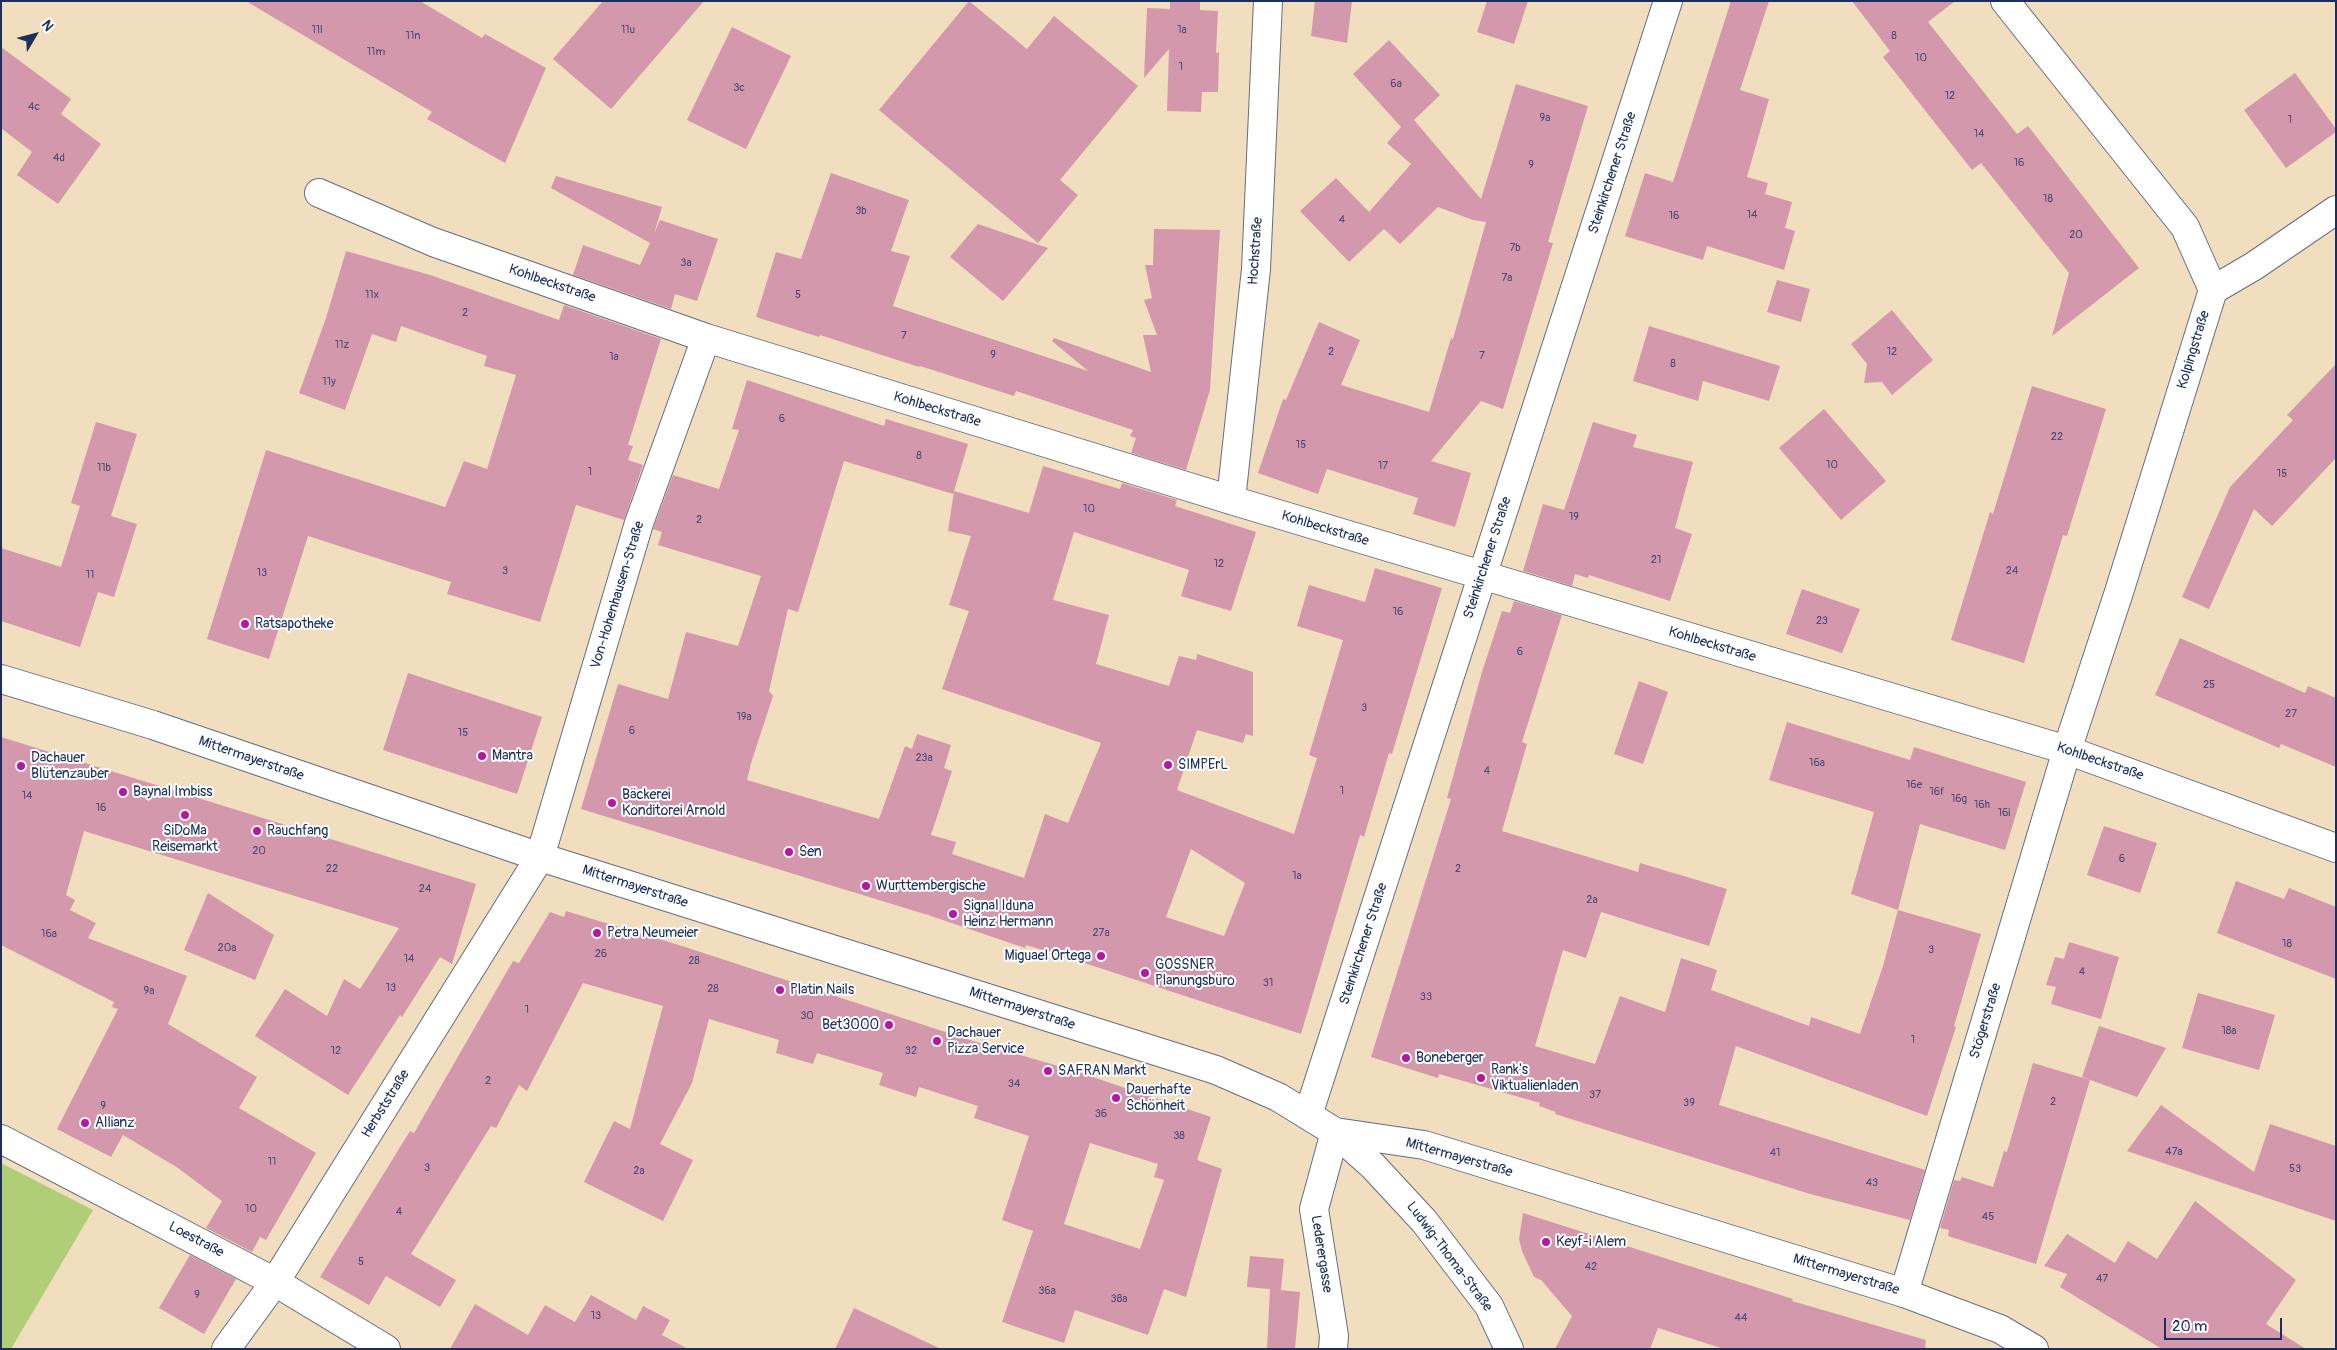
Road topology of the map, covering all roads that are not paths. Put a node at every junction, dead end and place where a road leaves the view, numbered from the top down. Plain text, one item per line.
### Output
1 (1268, 1) edge
2 (1668, 1) edge
3 (2005, 1) edge
4 (319, 193) dead end
5 (2336, 210) edge
6 (2213, 290) junction
7 (706, 338) junction
8 (1231, 500) junction
9 (1482, 576) junction
10 (1, 679) edge
11 (2067, 750) junction
12 (2336, 848) edge
13 (540, 857) junction
14 (1308, 1115) junction
15 (1335, 1132) junction
16 (1, 1139) edge
17 (275, 1282) junction
18 (1904, 1293) junction
19 (226, 1349) edge
20 (386, 1349) edge
21 (1333, 1349) edge
22 (1509, 1349) edge
23 (2034, 1349) edge

1 - 8 street, Hochstraße
2 - 9 street, Steinkirchener Straße
3 - 6 street
4 - 7 street, Kohlbeckstraße
5 - 6 street
6 - 11 street, Kolpingstraße
7 - 8 street, Kohlbeckstraße
7 - 13 street, Von-Hohenhausen-Straße
8 - 9 street, Kohlbeckstraße
9 - 11 street, Kohlbeckstraße
9 - 14 street, Steinkirchener Straße
10 - 13 street, Mittermayerstraße
11 - 12 street, Kohlbeckstraße
11 - 18 street, Stögerstraße
13 - 14 street, Mittermayerstraße
13 - 17 street, Herbststraße
14 - 15 street, Mittermayerstraße
15 - 18 street, Mittermayerstraße
15 - 21 street, Lederergasse
15 - 22 street, Ludwig-Thoma-Straße
16 - 17 street, Loestraße
17 - 19 street, Herbststraße
17 - 20 street, Loestraße
18 - 23 street, Mittermayerstraße

